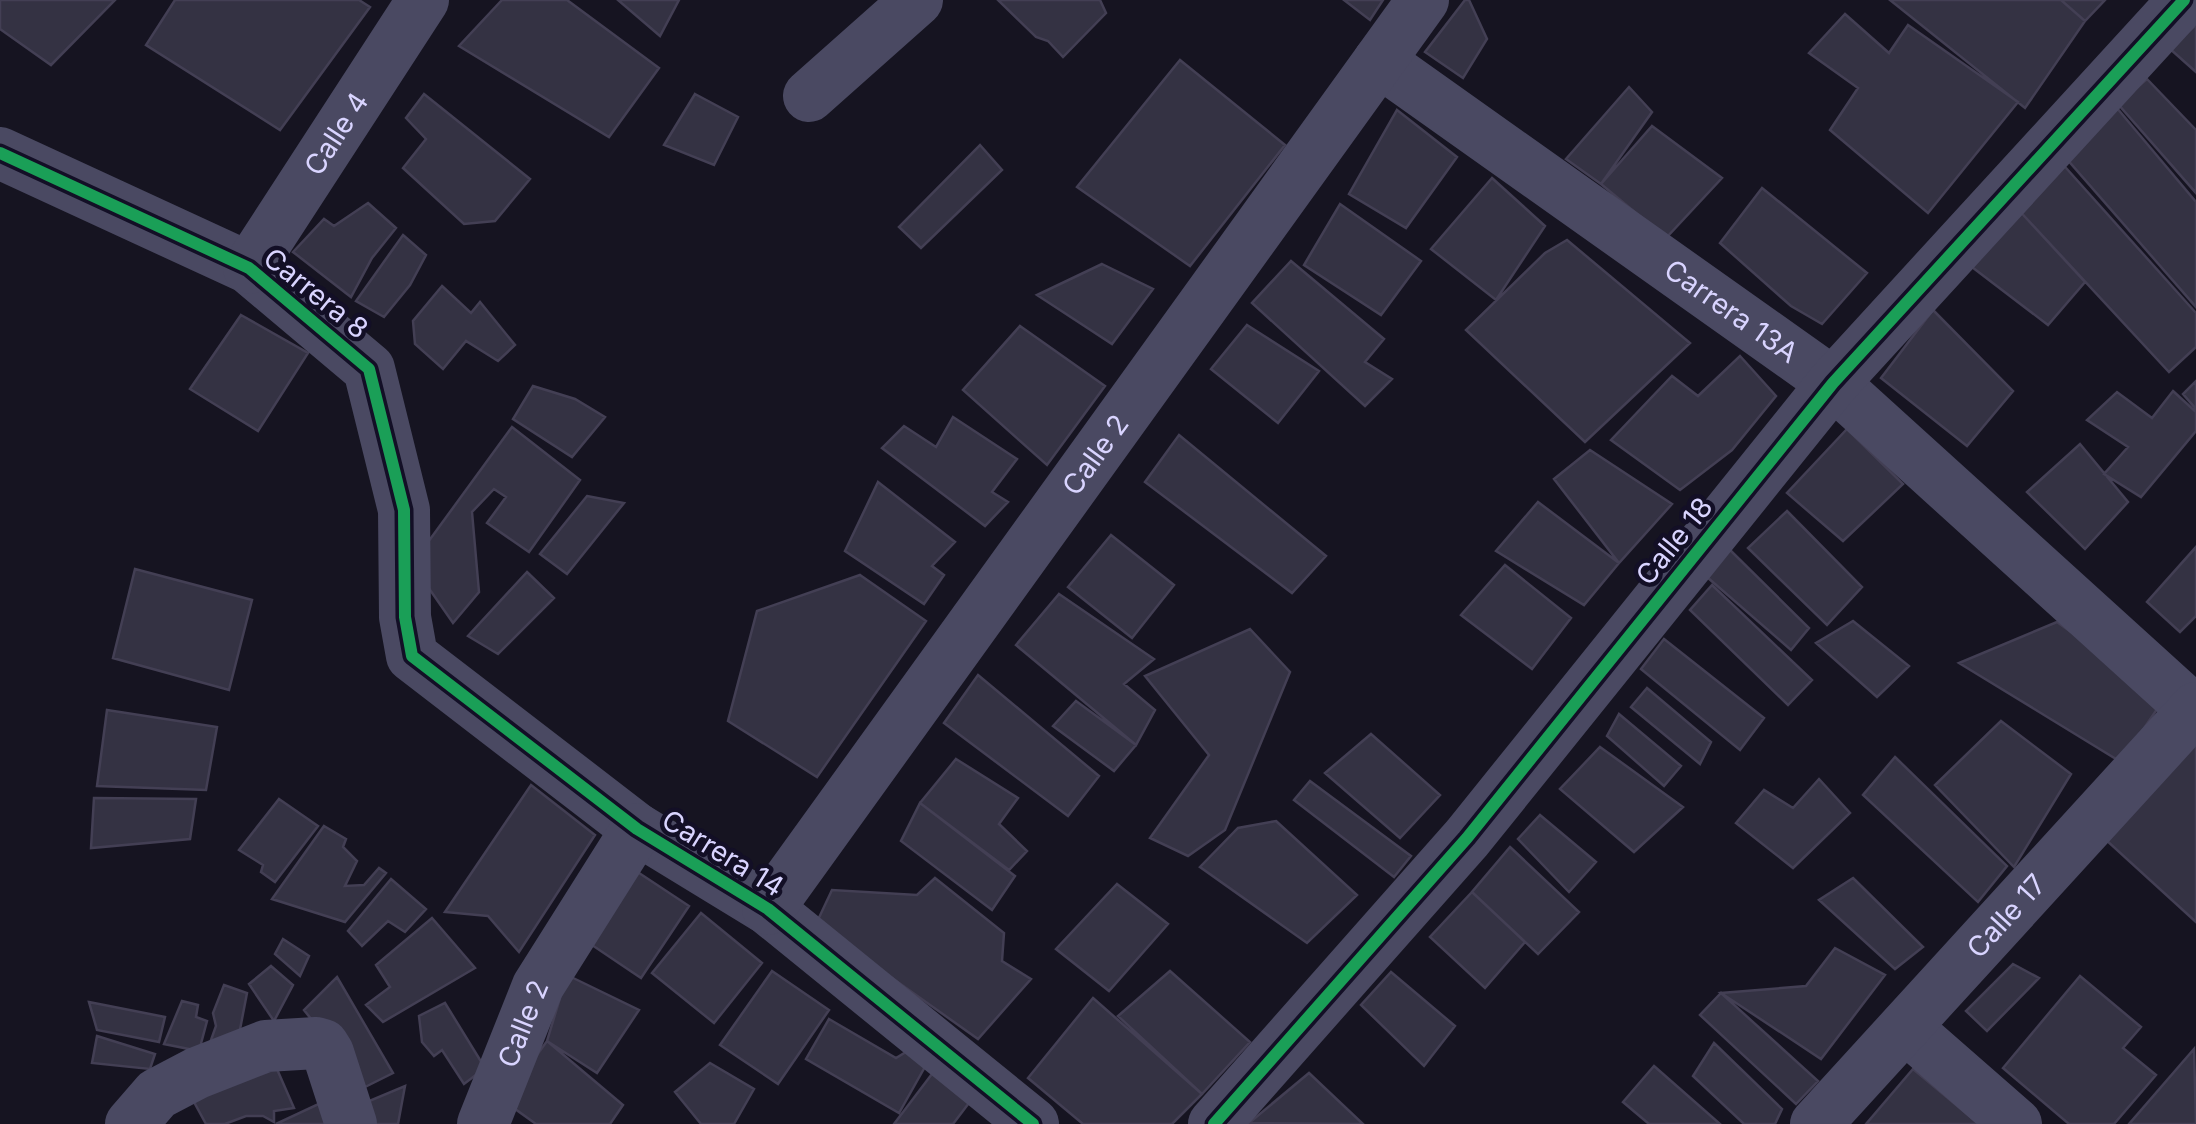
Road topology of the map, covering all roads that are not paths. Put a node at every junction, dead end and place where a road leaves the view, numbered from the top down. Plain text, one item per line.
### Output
1 (423, 0) edge
2 (917, 0) edge
3 (1423, 0) edge
4 (2184, 0) edge
5 (1379, 61) junction
6 (809, 96) dead end
7 (0, 152) edge
8 (249, 268) junction
9 (1833, 383) junction
10 (405, 617) joint
11 (2195, 710) edge
12 (636, 829) junction
13 (768, 908) junction
14 (1905, 1027) junction
15 (131, 1124) edge
16 (351, 1124) edge
17 (483, 1124) edge
18 (1033, 1124) edge
19 (1214, 1124) edge
20 (1816, 1124) edge
21 (2016, 1124) edge

1 - 8 street, Calle 4
2 - 6 street
3 - 5 street, Calle 2
4 - 9 street, Calle 18
5 - 9 street, Carrera 13A
5 - 13 street, Calle 2
7 - 8 street, Carrera 8
8 - 10 street, Carrera 8
9 - 11 street, Carrera 13A
9 - 19 street, Calle 18
10 - 12 street, Carrera 14
11 - 14 street, Calle 17
12 - 13 street, Carrera 14
12 - 17 street, Calle 2
13 - 18 street, Carrera 14
14 - 20 street, Calle 17
14 - 21 street
15 - 16 street

